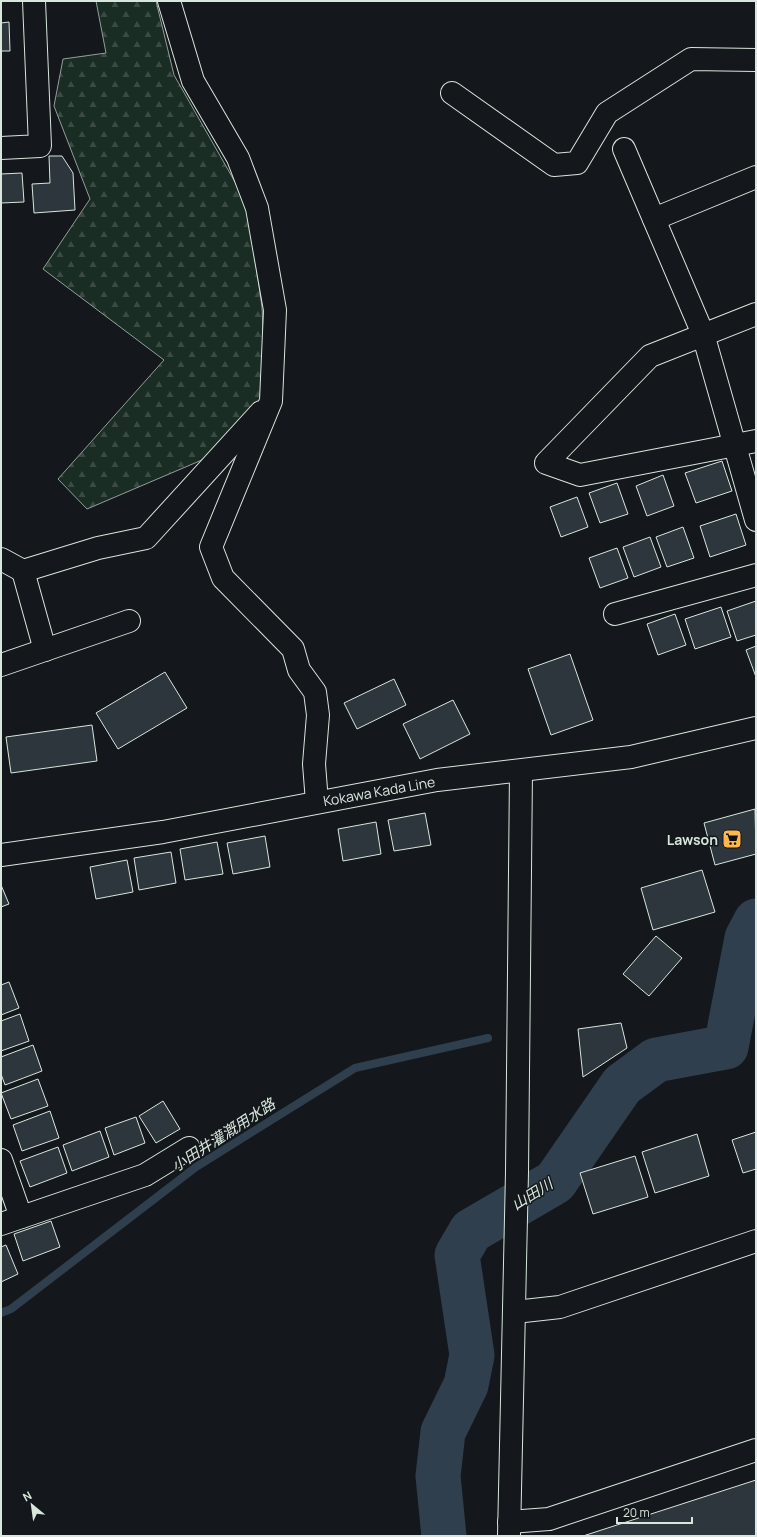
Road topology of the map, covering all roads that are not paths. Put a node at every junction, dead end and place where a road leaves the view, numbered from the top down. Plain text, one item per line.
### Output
1 (34, 1) edge
2 (169, 1) edge
3 (756, 60) edge
4 (452, 93) dead end
5 (1, 148) edge
6 (624, 149) dead end
7 (756, 177) edge
8 (654, 219) junction
9 (756, 314) edge
10 (703, 334) junction
11 (271, 401) junction
12 (756, 441) edge
13 (735, 445) junction
14 (756, 520) edge
15 (1, 559) edge
16 (23, 571) junction
17 (756, 575) edge
18 (615, 614) dead end
19 (129, 621) dead end
20 (45, 650) junction
21 (1, 665) edge
22 (756, 728) edge
23 (521, 771) junction
24 (317, 802) junction
25 (1, 855) edge
26 (189, 1148) dead end
27 (1, 1160) edge
28 (21, 1217) junction
29 (1, 1224) edge
30 (756, 1241) edge
31 (515, 1312) junction
32 (756, 1450) edge
33 (509, 1529) edge

1 - 5 street
2 - 11 street
3 - 4 street
6 - 8 street
7 - 8 street
8 - 10 street
9 - 10 street
10 - 13 street
10 - 13 street
11 - 16 street
11 - 24 street
12 - 13 street
13 - 14 street
15 - 16 street
16 - 20 street
17 - 18 street
19 - 20 street
20 - 21 street
22 - 23 street, Kokawa Kada Line
23 - 24 street, Kokawa Kada Line
23 - 31 street
24 - 25 street, Kokawa Kada Line
26 - 28 street
27 - 28 street
28 - 29 street
30 - 31 street
31 - 33 street
32 - 33 street

